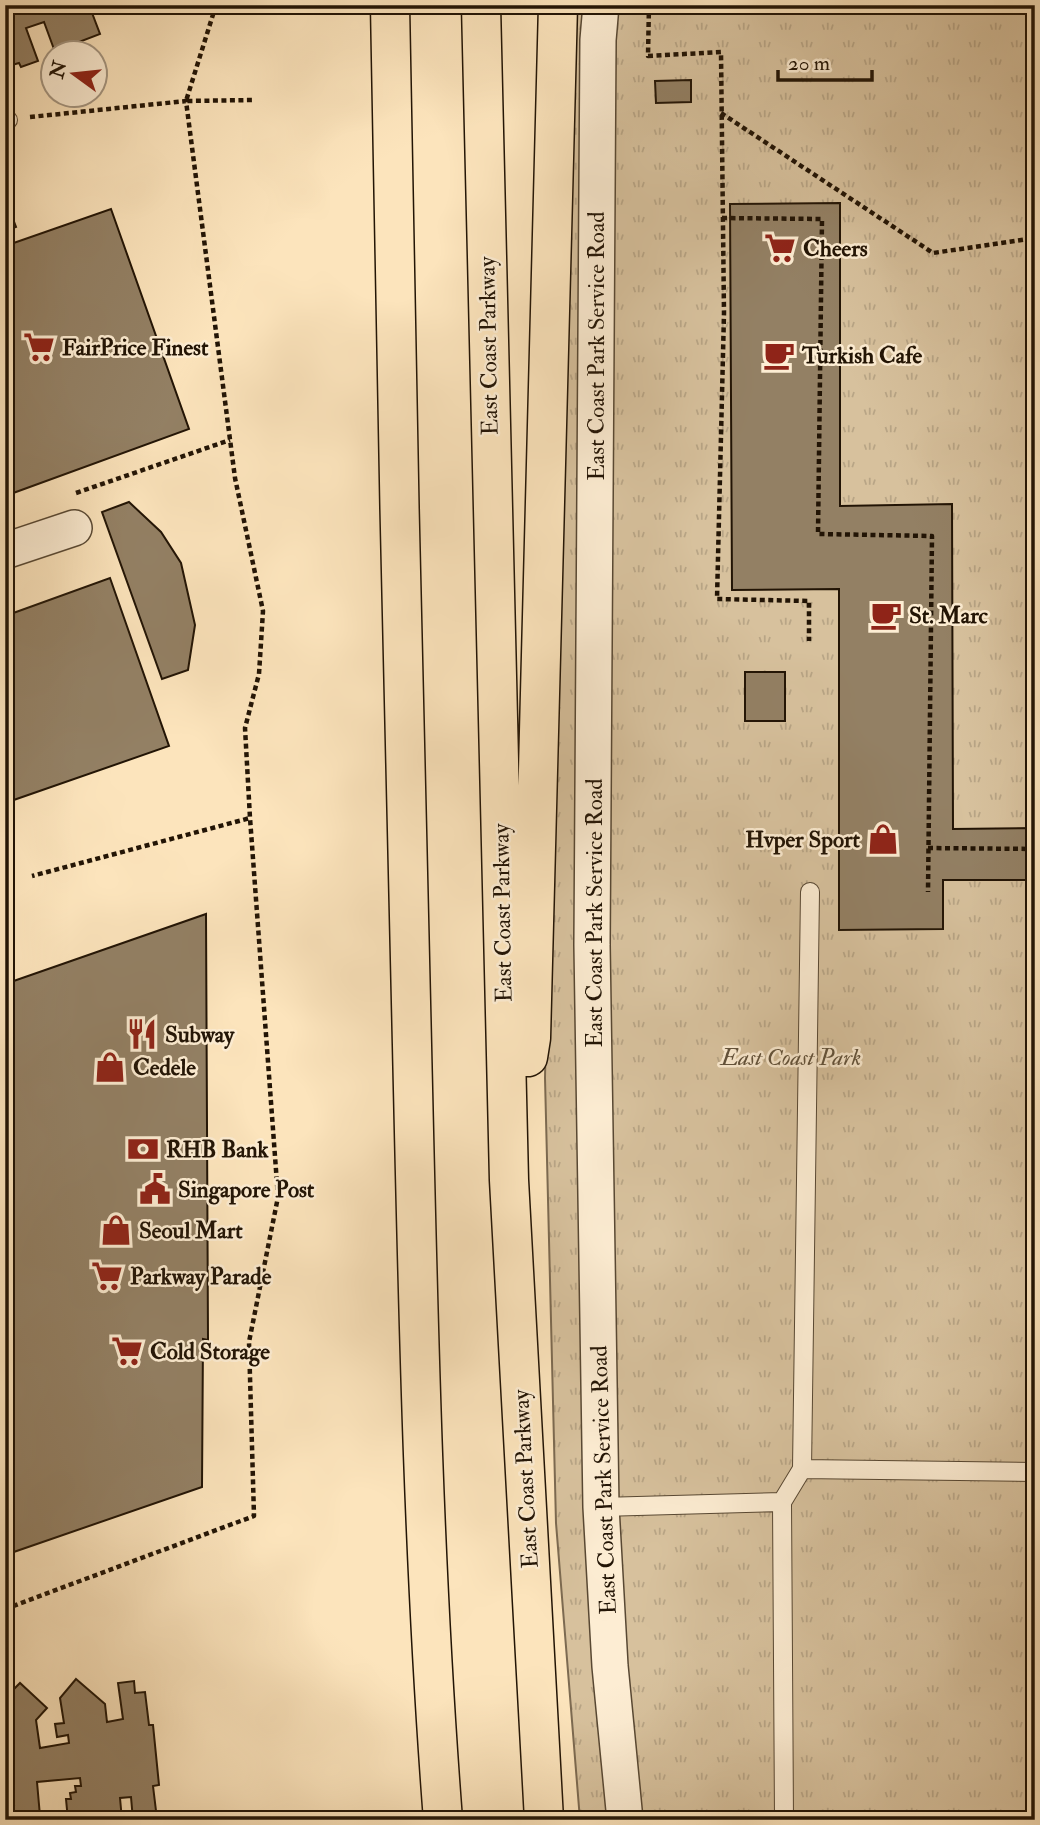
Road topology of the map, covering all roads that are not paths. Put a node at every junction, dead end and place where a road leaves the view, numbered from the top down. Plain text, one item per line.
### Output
1 (390, 5) edge
2 (481, 5) edge
3 (558, 5) edge
4 (601, 5) edge
5 (74, 528) dead end
6 (5, 551) edge
7 (810, 892) dead end
8 (509, 1180) junction
9 (802, 1469) junction
10 (1035, 1472) edge
11 (782, 1502) junction
12 (601, 1507) junction
13 (443, 1820) edge
14 (544, 1820) edge
15 (625, 1820) edge
16 (783, 1820) edge

1 - 13 highway
2 - 8 highway, East Coast Parkway
3 - 8 highway
4 - 12 street, East Coast Park Service Road
5 - 6 street
7 - 9 lane
8 - 14 highway, East Coast Parkway
9 - 10 lane
9 - 11 lane
11 - 12 lane
11 - 16 lane
12 - 15 street, East Coast Park Service Road

